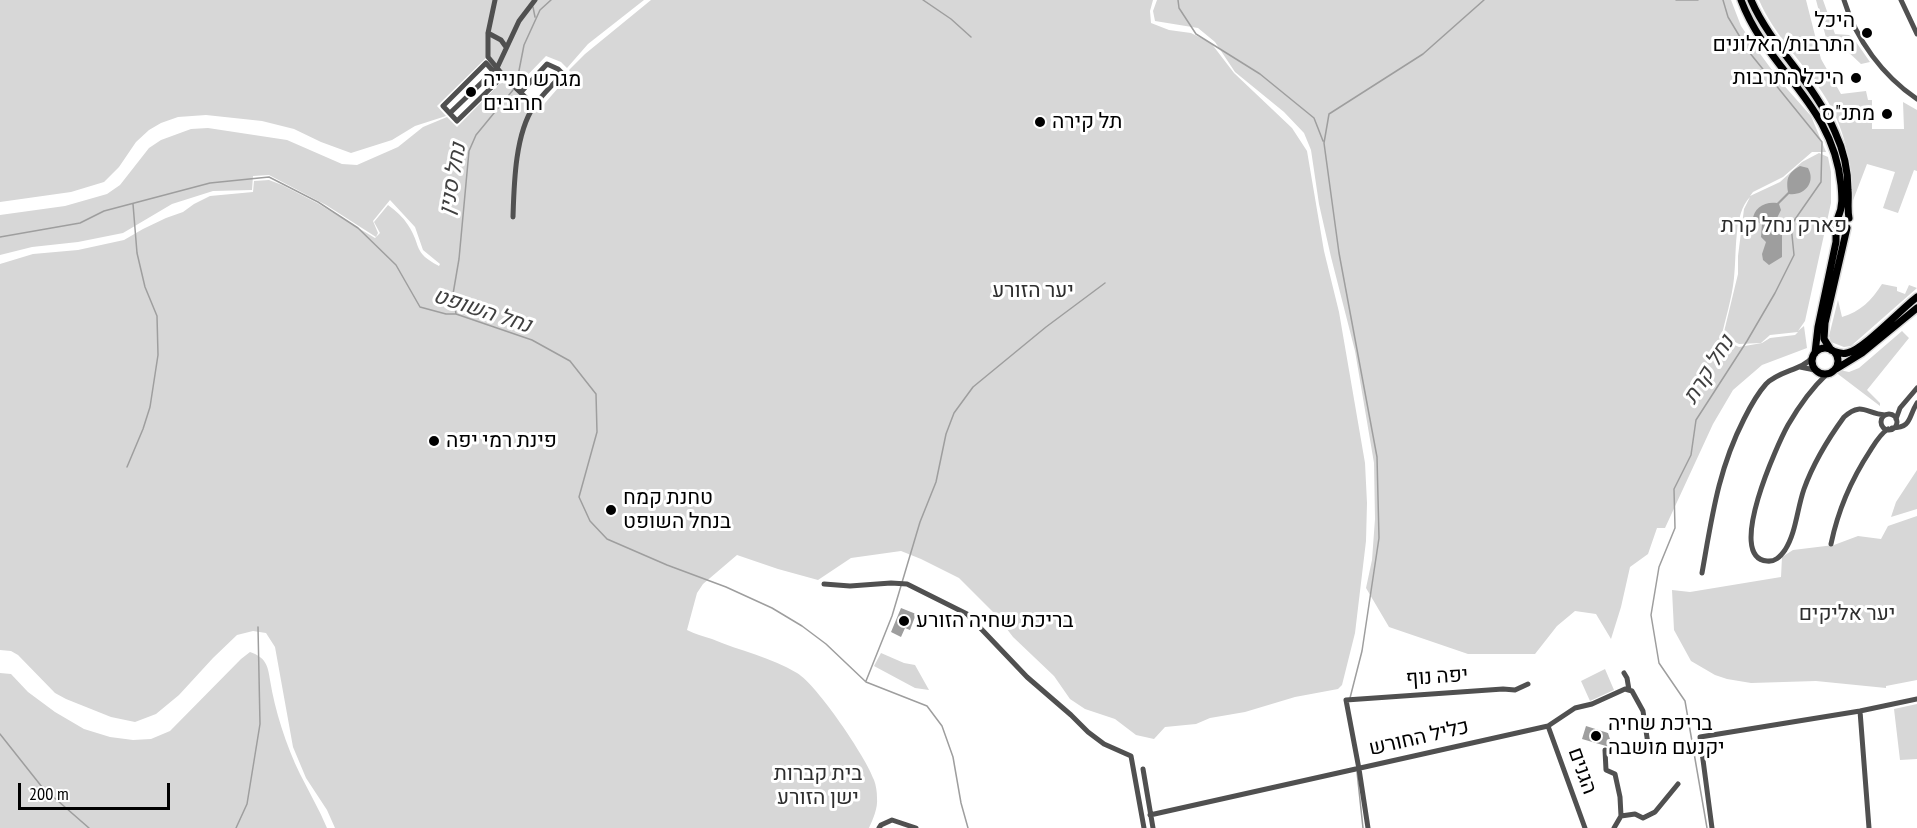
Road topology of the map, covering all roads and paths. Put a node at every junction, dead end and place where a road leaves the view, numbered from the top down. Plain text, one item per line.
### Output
1 (495, 0) edge
2 (535, 0) edge
3 (1741, 0) edge
4 (1751, 0) edge
5 (1844, 0) edge
6 (1901, 0) edge
7 (488, 33) junction
8 (1917, 34) edge
9 (506, 47) junction
10 (495, 70) junction
11 (517, 89) junction
12 (1917, 99) edge
13 (535, 106) junction
14 (450, 113) junction
15 (513, 217) dead end
16 (1838, 217) junction
17 (1849, 218) junction
18 (1836, 225) junction
19 (1847, 228) junction
20 (1917, 297) edge
21 (1917, 308) edge
22 (1832, 350) junction
23 (1814, 355) junction
24 (1799, 367) junction
25 (1836, 369) junction
26 (1816, 371) junction
27 (1827, 374) junction
28 (1814, 387) junction
29 (1917, 388) edge
30 (1917, 403) edge
31 (1900, 408) junction
32 (1874, 412) junction
33 (1887, 414) junction
34 (1909, 419) junction
35 (1896, 420) junction
36 (1885, 427) junction
37 (1831, 544) dead end
38 (1702, 573) dead end
39 (824, 584) dead end
40 (1624, 674) dead end
41 (1528, 684) dead end
42 (1629, 690) junction
43 (1917, 699) edge
44 (1860, 711) junction
45 (1548, 726) junction
46 (1648, 744) dead end
47 (1605, 750) dead end
48 (1143, 769) dead end
49 (1359, 769) junction
50 (1678, 784) dead end
51 (1150, 815) junction
52 (1621, 816) junction
53 (879, 828) edge
54 (916, 828) edge
55 (1144, 828) edge
56 (1153, 828) edge
57 (1368, 828) edge
58 (1585, 828) edge
59 (1614, 828) edge
60 (1712, 828) edge
61 (1869, 828) edge

1 - 7 street
2 - 9 street
3 - 16 main road
4 - 17 main road
5 - 12 street
6 - 8 street
7 - 9 street
7 - 10 street
9 - 10 street
10 - 11 street
10 - 14 street
10 - 14 street
10 - 14 street
11 - 13 street
11 - 13 street
13 - 15 street
16 - 17 main road
16 - 18 main road
17 - 19 main road
18 - 19 main road
18 - 23 main road
19 - 22 main road
20 - 22 main road
21 - 25 main road
22 - 23 main road
22 - 25 main road
23 - 24 street
23 - 26 main road
24 - 26 street
24 - 38 street
25 - 27 main road
26 - 27 main road
26 - 28 street
27 - 28 street
28 - 32 street
29 - 31 street
30 - 34 street
31 - 33 street
31 - 35 street
32 - 33 street
32 - 36 street
33 - 35 street
33 - 36 street
34 - 35 street
34 - 36 street
35 - 36 street
36 - 37 street
39 - 55 street
40 - 42 street
41 - 49 street, יפה נוף
42 - 45 street, כליל החורש
42 - 46 street
43 - 44 street
44 - 60 street
44 - 61 street
45 - 49 street, כליל החורש
45 - 58 street, הגנים
47 - 52 street
48 - 51 street
49 - 51 street, כליל החורש
49 - 57 street
50 - 52 street
51 - 56 street
52 - 59 street
53 - 54 street

